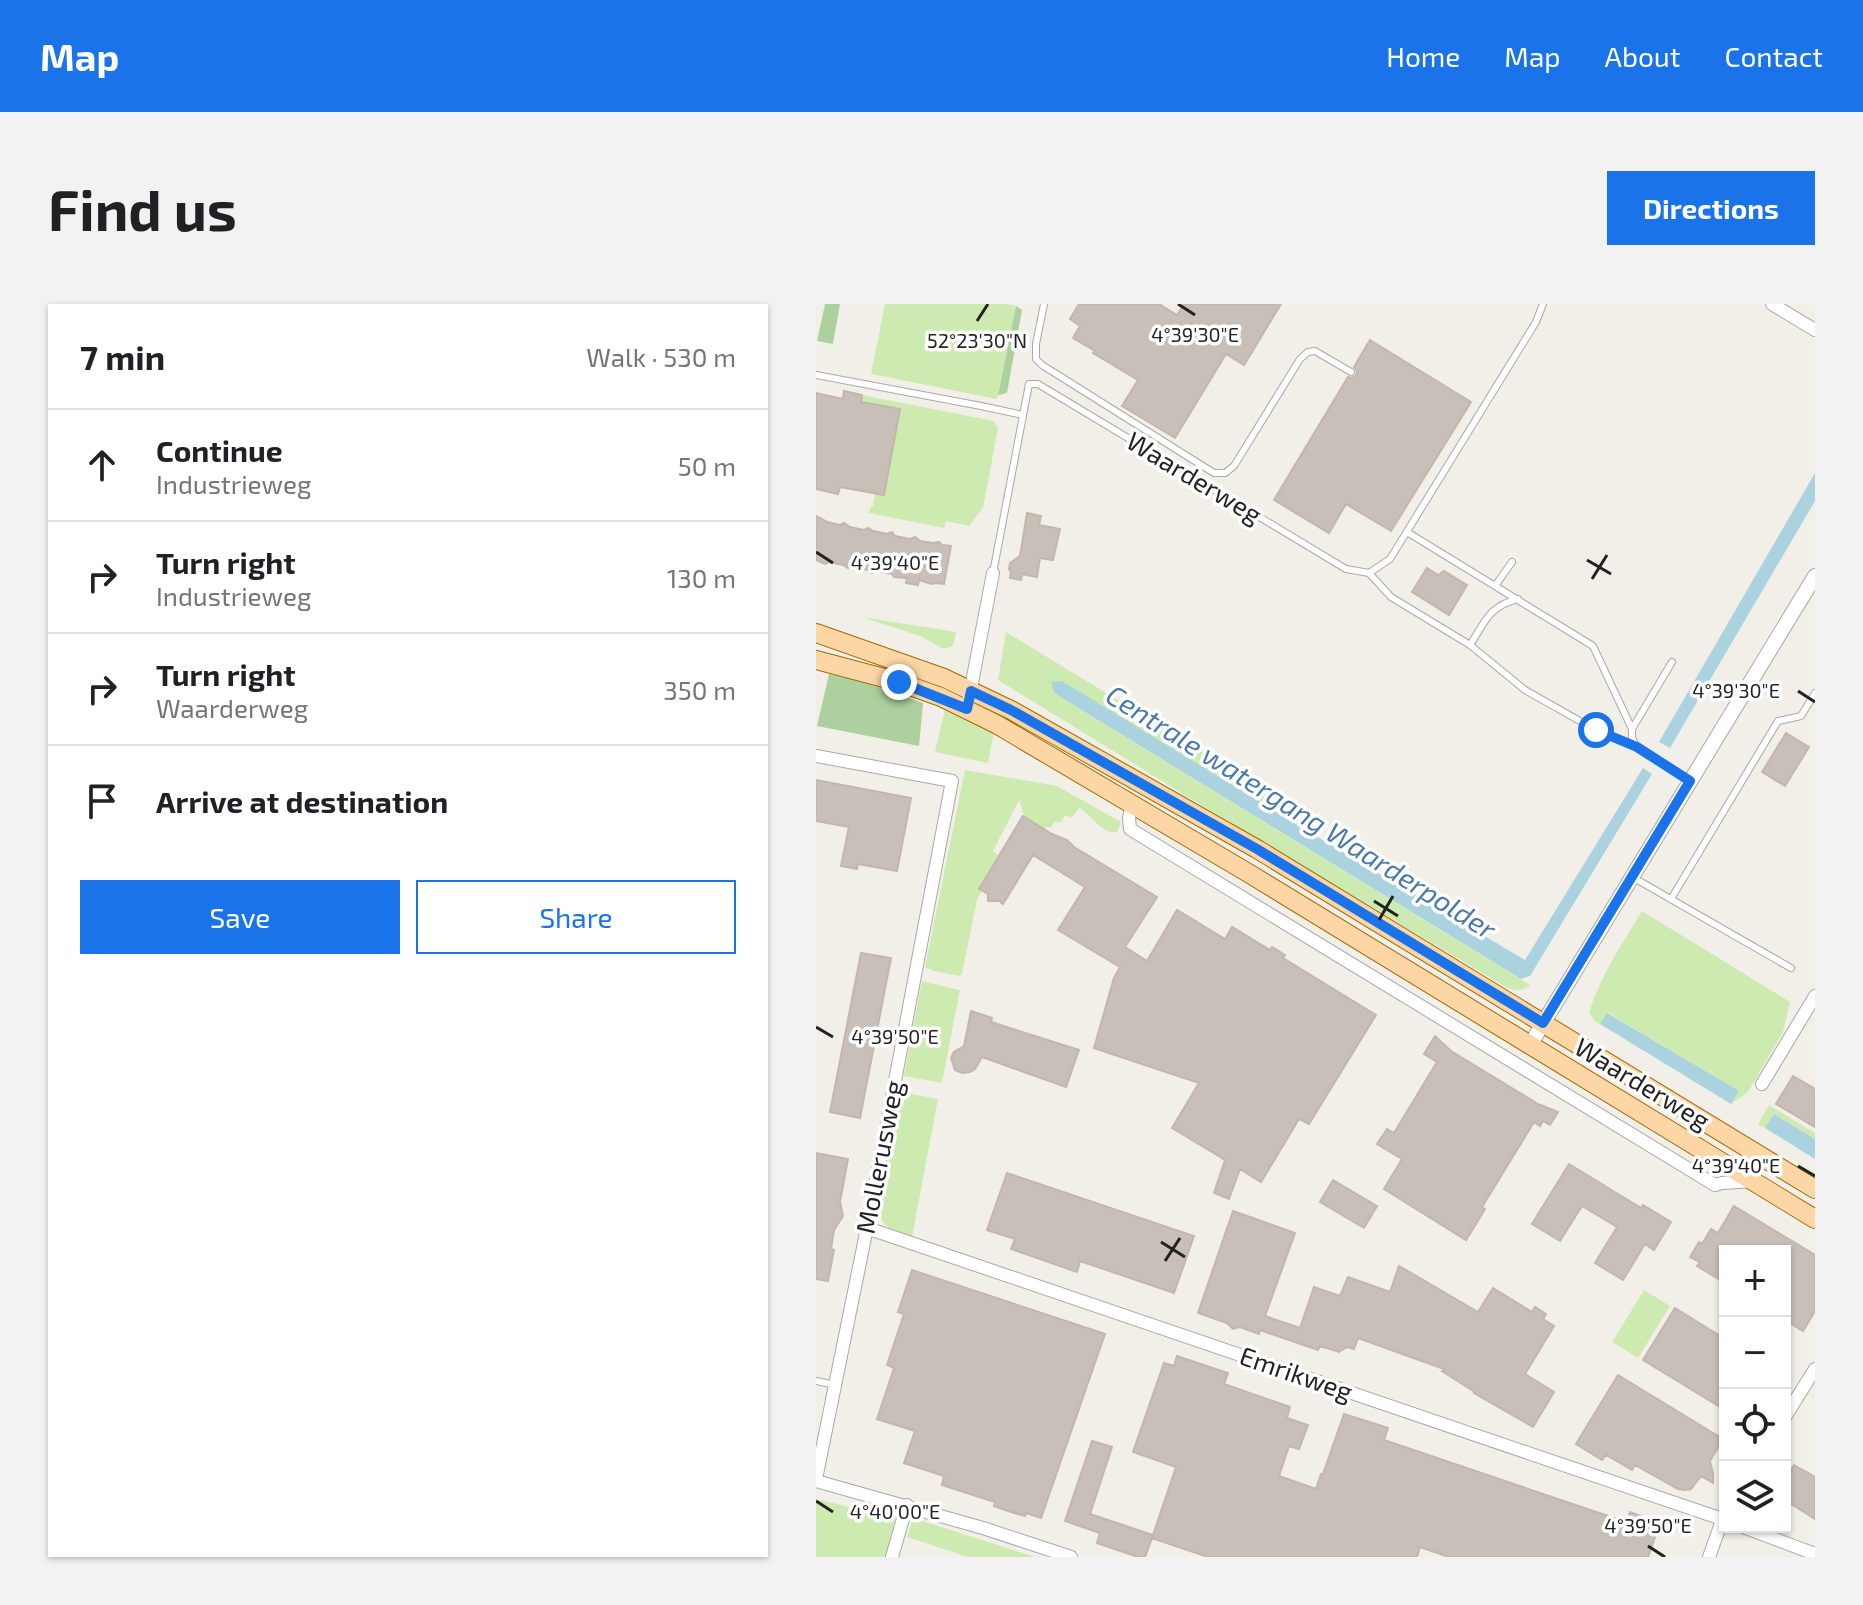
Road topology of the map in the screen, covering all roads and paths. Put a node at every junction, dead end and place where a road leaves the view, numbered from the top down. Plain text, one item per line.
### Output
1 (1044, 304) edge
2 (1543, 304) edge
3 (1772, 304) edge
4 (1815, 330) edge
5 (1351, 372) dead end
6 (816, 375) edge
7 (1023, 415) junction
8 (1407, 532) junction
9 (1512, 562) dead end
10 (993, 573) joint
11 (1369, 573) junction
12 (1815, 576) edge
13 (1495, 586) junction
14 (1810, 593) edge
15 (1518, 599) junction
16 (816, 633) edge
17 (1470, 645) junction
18 (816, 660) edge
19 (1672, 662) dead end
20 (1815, 693) edge
21 (969, 700) junction
22 (1632, 729) junction
23 (1637, 747) junction
24 (816, 756) edge
25 (1690, 781) junction
26 (1132, 804) junction
27 (1632, 877) junction
28 (1671, 899) junction
29 (1791, 968) dead end
30 (1815, 996) edge
31 (1543, 1023) junction
32 (1530, 1045) junction
33 (1762, 1084) dead end
34 (1755, 1181) junction
35 (1815, 1189) edge
36 (1815, 1219) edge
37 (867, 1228) junction
38 (1815, 1369) edge
39 (816, 1381) edge
40 (835, 1385) junction
41 (1791, 1407) edge
42 (816, 1480) edge
43 (907, 1505) junction
44 (1719, 1516) edge
45 (1719, 1531) edge
46 (1759, 1533) edge
47 (1815, 1554) edge
48 (892, 1557) edge
49 (1071, 1557) edge
50 (1709, 1557) edge

1 - 5 lane
2 - 8 lane
3 - 4 street
6 - 7 lane
7 - 10 lane, Waarderweg
7 - 11 lane, Waarderweg
8 - 11 lane
8 - 13 lane
9 - 13 lane
10 - 21 street, Waarderweg
11 - 17 lane
12 - 14 street
13 - 15 lane
14 - 25 street
15 - 17 lane
15 - 22 lane
16 - 21 main road, Waarderweg
17 - 23 lane
18 - 21 main road, Waarderweg
19 - 22 lane
20 - 28 lane
21 - 26 main road, Waarderweg
21 - 31 main road, Waarderweg
22 - 23 lane
23 - 25 lane
24 - 37 street, Mollerusweg
25 - 27 street
26 - 32 main road, Waarderweg
26 - 34 street, Waarderweg
27 - 28 lane
27 - 31 street
28 - 29 lane
30 - 33 street
31 - 32 street
31 - 35 main road, Waarderweg
32 - 34 main road, Waarderweg
34 - 36 main road, Waarderweg
37 - 40 street, Mollerusweg
37 - 44 street, Emrikweg
38 - 41 street
39 - 40 lane
40 - 42 street, Mollerusweg
42 - 43 street
43 - 48 street
43 - 49 street
45 - 50 street
46 - 47 street

